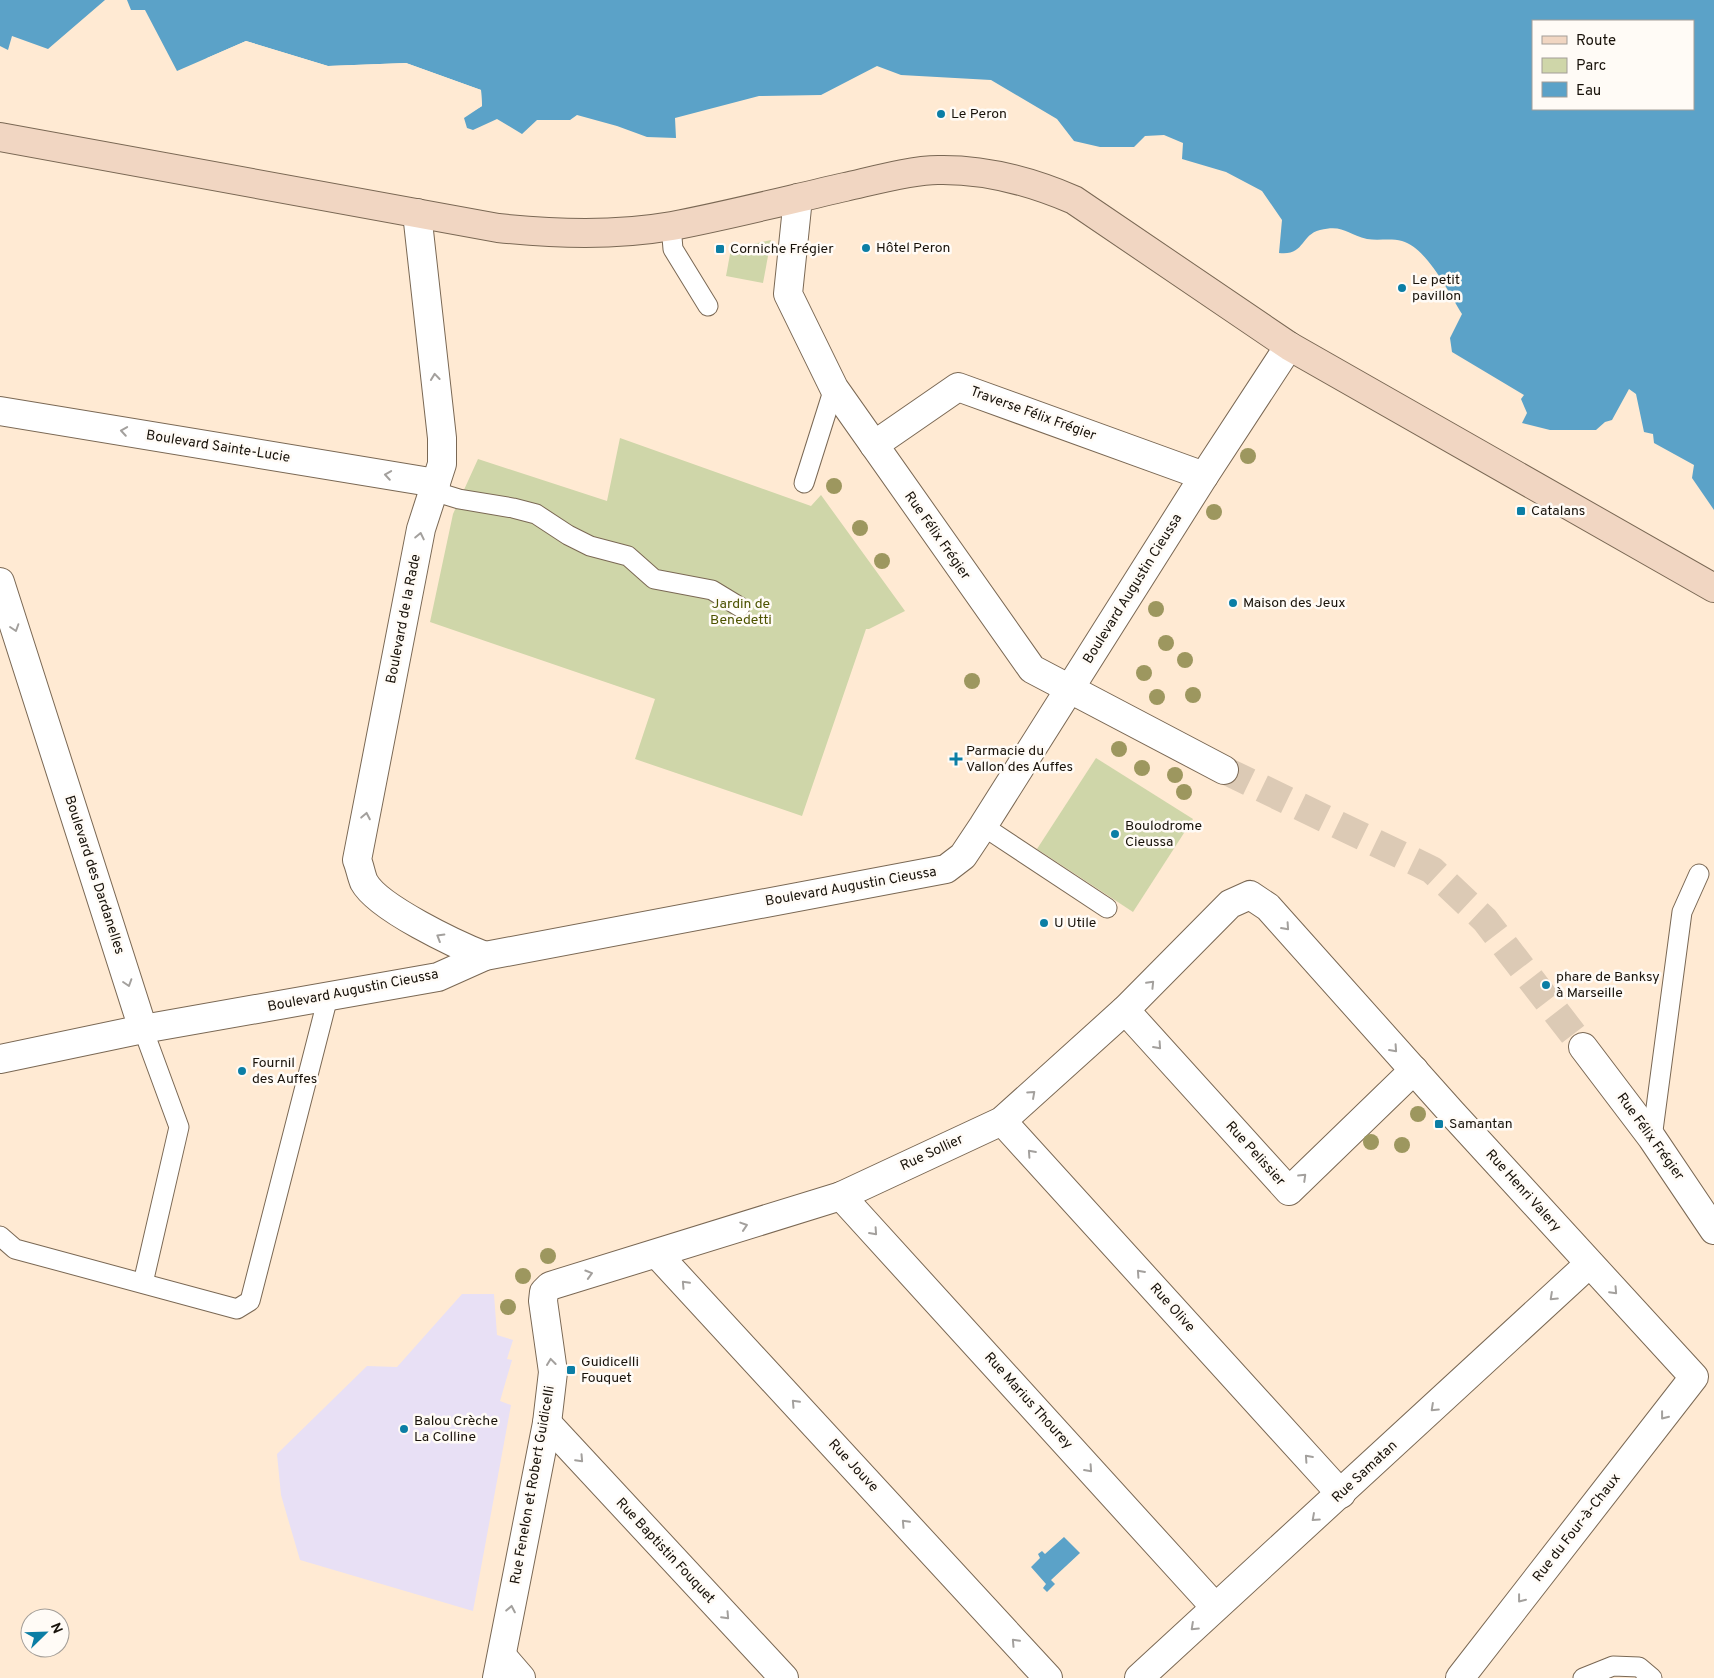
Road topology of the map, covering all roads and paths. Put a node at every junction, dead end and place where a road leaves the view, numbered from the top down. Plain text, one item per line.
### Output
1 (0, 137) edge
2 (798, 198) junction
3 (417, 214) junction
4 (670, 226) junction
5 (708, 306) dead end
6 (1289, 346) junction
7 (834, 388) junction
8 (0, 411) edge
9 (874, 445) junction
10 (1204, 476) junction
11 (804, 483) dead end
12 (434, 487) junction
13 (0, 582) edge
14 (1714, 588) edge
15 (740, 607) dead end
16 (1070, 688) junction
17 (1224, 770) tunnel mouth
18 (983, 826) junction
19 (1700, 874) dead end
20 (1250, 895) joint
21 (1107, 908) dead end
22 (485, 956) junction
23 (328, 997) junction
24 (1125, 1010) junction
25 (143, 1029) junction
26 (1583, 1047) tunnel mouth
27 (0, 1060) edge
28 (1414, 1070) junction
29 (1002, 1121) junction
30 (1652, 1138) junction
31 (841, 1196) junction
32 (1714, 1230) edge
33 (0, 1236) edge
34 (657, 1254) junction
35 (1589, 1264) junction
36 (143, 1283) junction
37 (544, 1292) joint
38 (1694, 1377) joint
39 (546, 1423) junction
40 (1341, 1494) junction
41 (1215, 1607) junction
42 (499, 1667) edge
43 (521, 1678) edge
44 (784, 1678) edge
45 (1048, 1678) edge
46 (1139, 1678) edge
47 (1460, 1678) edge
48 (1583, 1678) edge
49 (1652, 1678) edge

1 - 3 main road
2 - 4 main road
2 - 6 main road
2 - 7 street, Rue Félix Frégier
3 - 4 main road
12 -> 3 street, Boulevard de la Rade
4 - 5 lane
6 - 10 street, Boulevard Augustin Cieussa
6 - 14 main road
7 - 9 street, Rue Félix Frégier
7 - 11 lane
12 -> 8 street, Boulevard Sainte-Lucie
9 - 10 street, Traverse Félix Frégier
9 - 16 street, Rue Félix Frégier
10 - 16 street, Boulevard Augustin Cieussa
12 - 15 lane
22 -> 12 street, Boulevard de la Rade
13 -> 25 street, Boulevard des Dardanelles
16 - 17 street, Rue Félix Frégier
16 - 18 street, Boulevard Augustin Cieussa
18 - 21 lane
18 - 22 street, Boulevard Augustin Cieussa
19 - 30 lane
24 -> 20 street, Rue Sollier
20 -> 28 street, Rue Henri Valery
22 - 23 street, Boulevard Augustin Cieussa
23 - 25 street, Boulevard Augustin Cieussa
23 - 36 lane
24 -> 28 street, Rue Pelissier
29 -> 24 street, Rue Sollier
25 - 27 street
25 - 36 lane
26 - 30 street, Rue Félix Frégier
28 - 35 street, Rue Henri Valery
29 - 31 street, Rue Sollier
40 -> 29 street, Rue Olive
30 - 32 street, Rue Félix Frégier
34 -> 31 street, Rue Sollier
31 -> 41 street, Rue Marius Thourey
33 - 36 lane
37 -> 34 street, Rue Sollier
45 -> 34 street, Rue Jouve
35 -> 38 street, Rue Henri Valery
35 -> 40 street, Rue Samatan
39 -> 37 street, Rue Fenelon et Robert Guidicelli
38 -> 47 street, Rue du Four-à-Chaux
42 -> 39 street, Rue Fenelon et Robert Guidicelli
39 -> 44 street, Rue Baptistin Fouquet
40 -> 41 street, Rue Samatan
41 -> 46 street, Rue Samatan
42 - 43 street
48 - 49 lane

